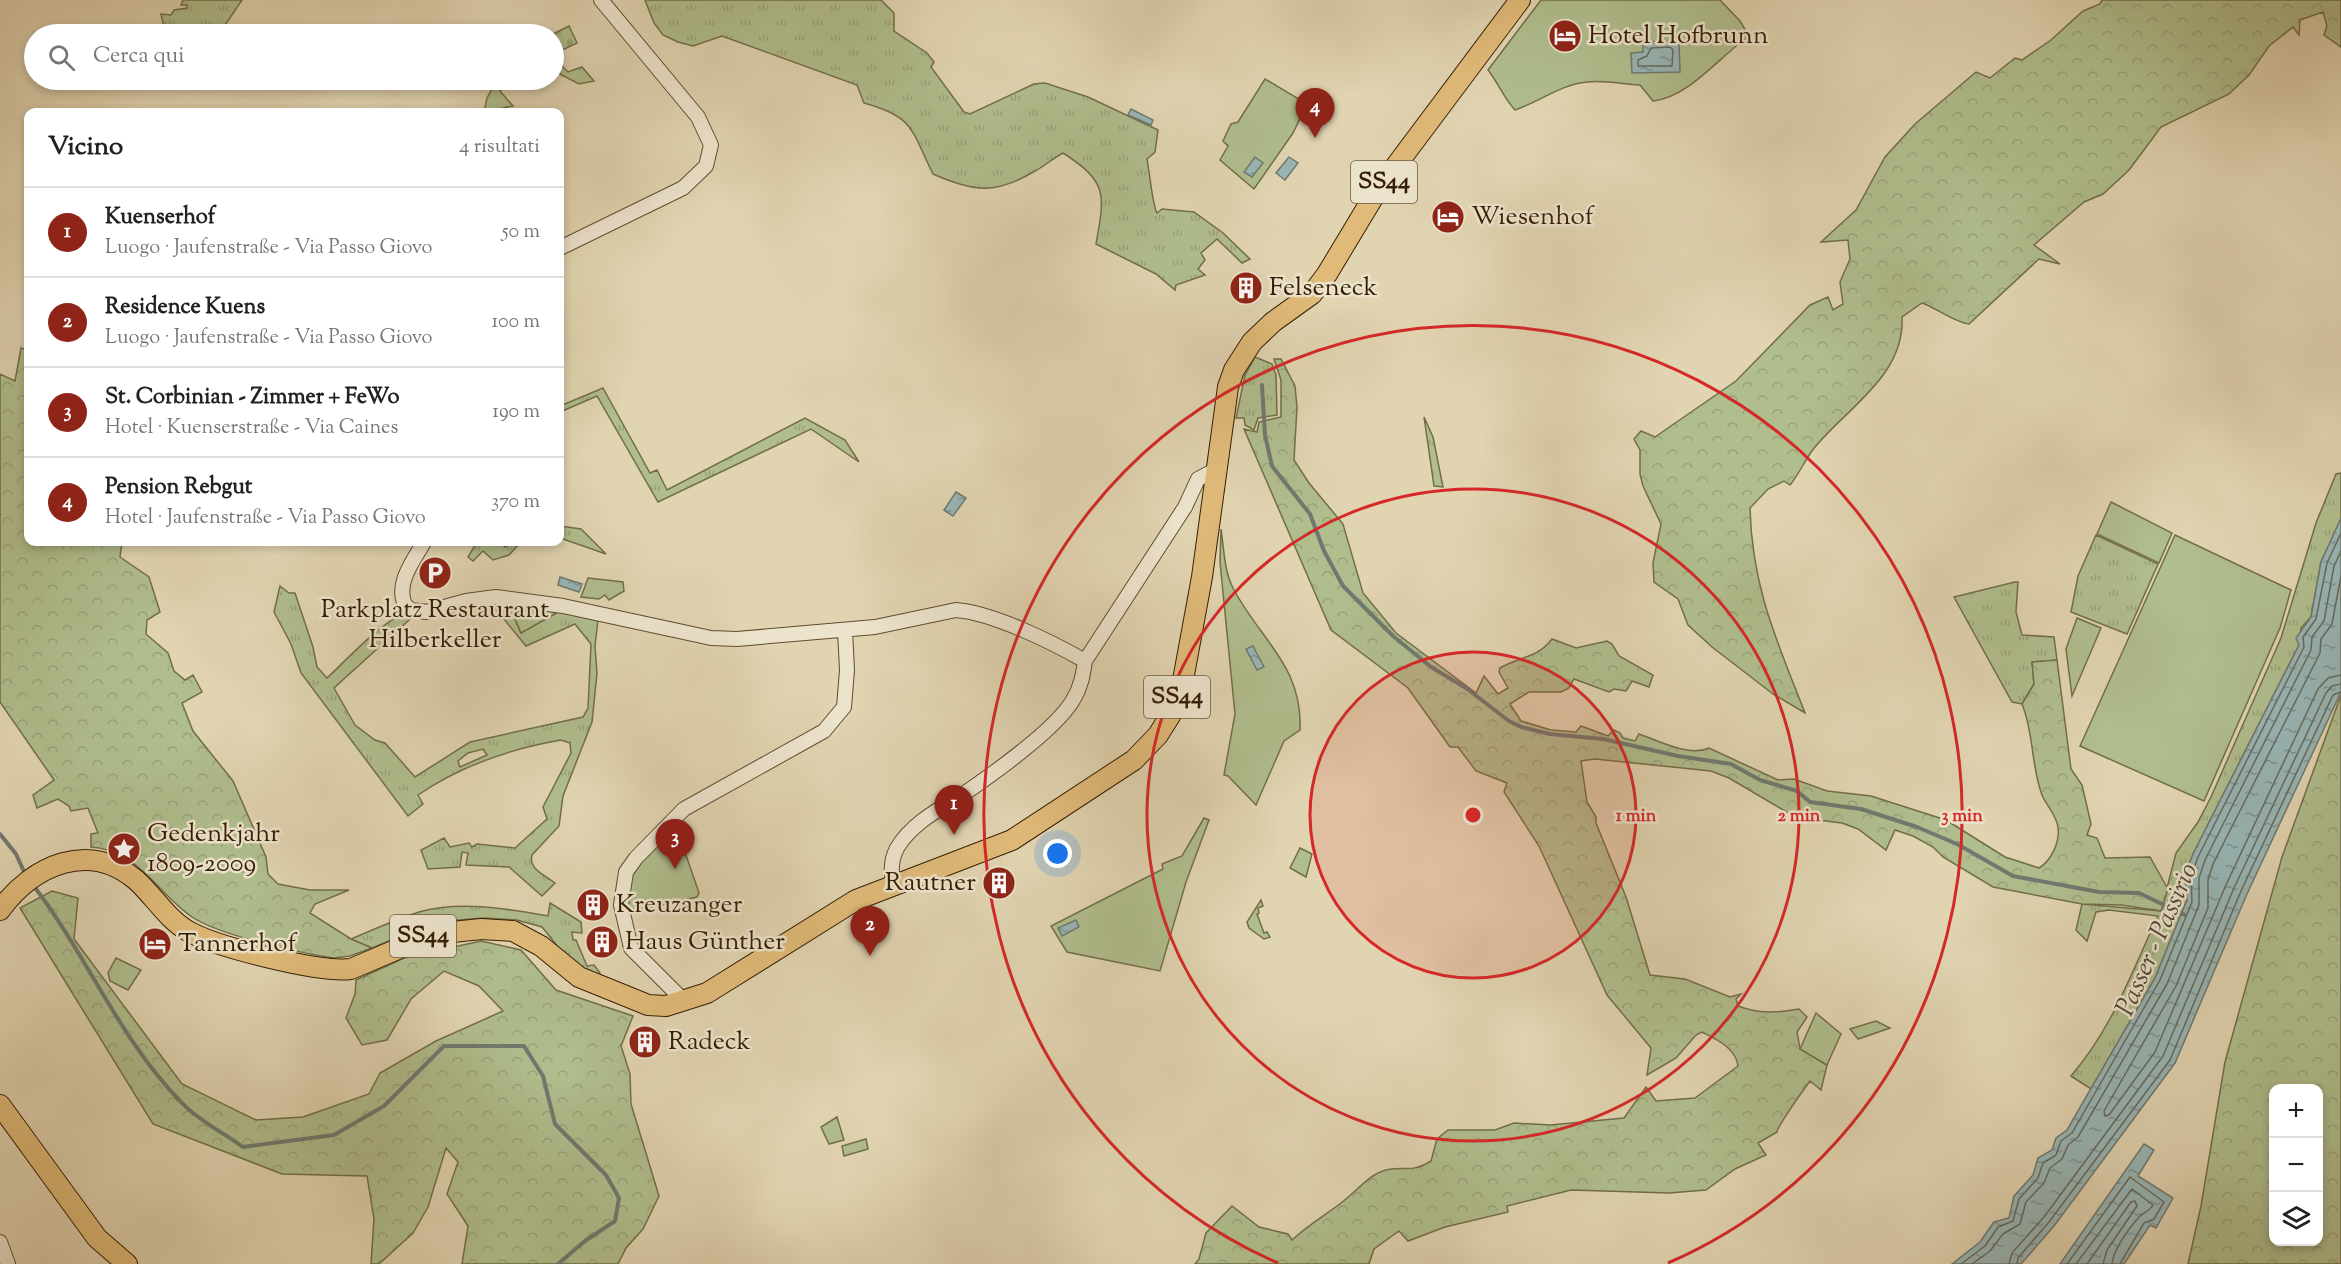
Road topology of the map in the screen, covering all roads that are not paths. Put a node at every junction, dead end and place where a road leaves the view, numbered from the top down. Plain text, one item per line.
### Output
1 (601, 0) edge
2 (1520, 0) edge
3 (564, 246) edge
4 (1215, 470) junction
5 (422, 546) edge
6 (845, 630) junction
7 (1085, 660) junction
8 (894, 884) junction
9 (4, 904) edge
10 (684, 1001) junction
11 (0, 1105) edge
12 (0, 1242) edge
13 (8, 1264) edge
14 (127, 1264) edge

1 - 3 street
2 - 4 main road, SS44
4 - 7 street
4 - 8 main road, SS44
5 - 6 street
6 - 7 street
6 - 10 street
7 - 8 street
8 - 10 main road, SS44
9 - 10 main road, SS44
11 - 14 main road
12 - 13 street

